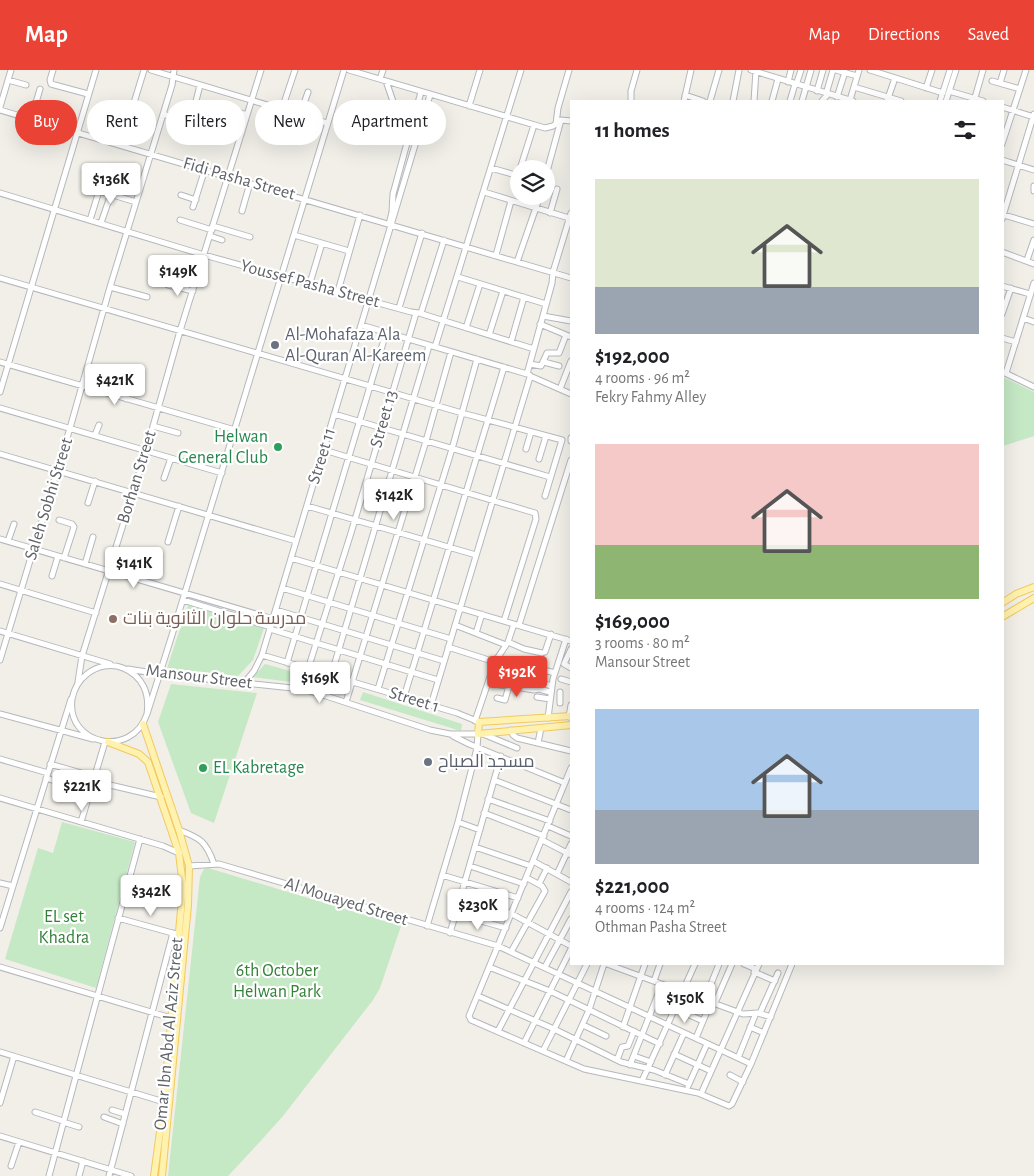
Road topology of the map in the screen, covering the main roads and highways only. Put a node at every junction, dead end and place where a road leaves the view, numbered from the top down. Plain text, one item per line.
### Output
1 (1034, 587) edge
2 (1034, 598) edge
3 (1004, 602) edge
4 (1004, 616) edge
5 (570, 716) edge
6 (143, 724) road end
7 (570, 725) edge
8 (107, 742) road end
9 (154, 1176) edge
10 (162, 1176) edge

1 - 3 main road
2 - 4 main road
5 - 7 main road
6 - 10 main road, Omar Ibn Abd Al Aziz Street
8 - 9 main road, Omar Ibn Abd Al Aziz Street

